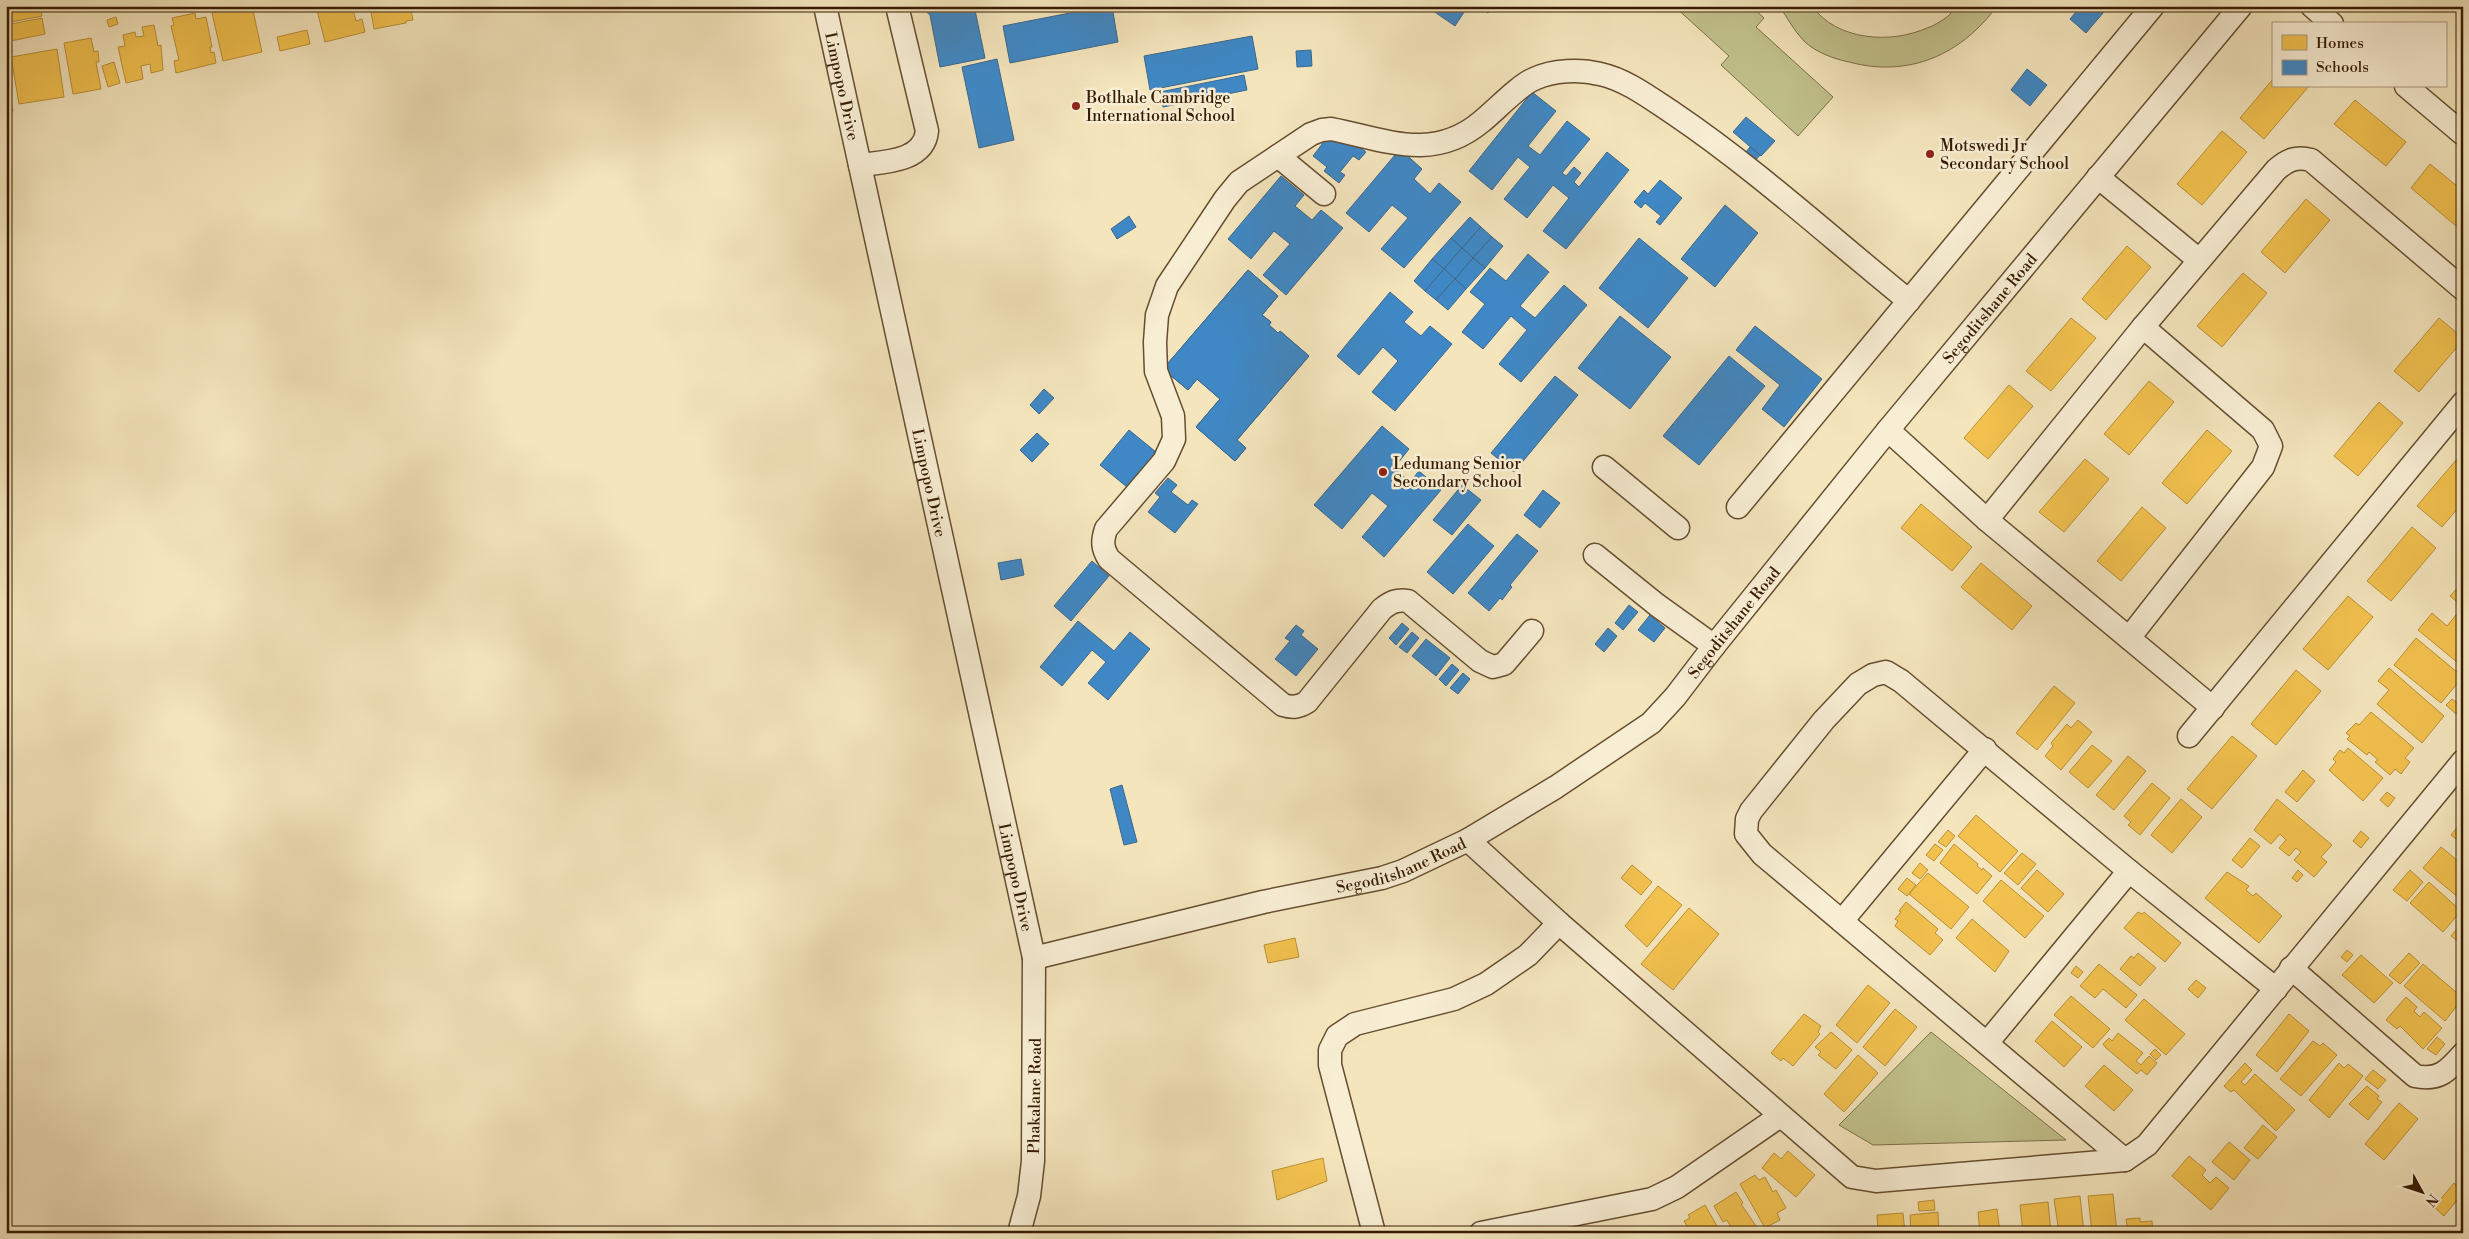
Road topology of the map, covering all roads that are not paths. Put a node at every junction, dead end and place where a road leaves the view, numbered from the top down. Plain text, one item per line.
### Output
1 (825, 6) edge
2 (897, 6) edge
3 (2153, 6) edge
4 (2241, 6) edge
5 (2312, 6) edge
6 (2330, 22) edge
7 (2408, 88) edge
8 (2463, 134) edge
9 (1278, 156) junction
10 (860, 166) junction
11 (2098, 177) junction
12 (1324, 194) dead end
13 (2199, 260) junction
14 (2463, 289) edge
15 (1909, 301) junction
16 (2143, 327) junction
17 (2463, 403) edge
18 (1888, 430) junction
19 (1604, 467) dead end
20 (1738, 507) dead end
21 (1987, 520) junction
22 (1678, 528) dead end
23 (1594, 556) dead end
24 (1532, 631) dead end
25 (2130, 638) junction
26 (1714, 646) junction
27 (2212, 708) junction
28 (2189, 736) dead end
29 (1984, 749) junction
30 (2463, 761) edge
31 (1468, 840) junction
32 (2129, 871) junction
33 (1842, 921) junction
34 (1559, 923) junction
35 (1034, 958) junction
36 (2291, 968) junction
37 (2276, 989) junction
38 (1986, 1043) junction
39 (2463, 1054) edge
40 (1780, 1116) junction
41 (2125, 1160) junction
42 (1019, 1233) edge
43 (1374, 1233) edge
44 (1480, 1233) edge

1 - 10 street, Limpopo Drive
2 - 10 street
3 - 15 street
4 - 11 street, Segoditshane Road
5 - 6 street
7 - 8 street
9 - 12 street
9 - 15 street
9 - 24 street
10 - 35 street, Limpopo Drive
11 - 13 street
11 - 18 street, Segoditshane Road
13 - 14 street
13 - 16 street
15 - 20 street
16 - 21 street
16 - 25 street
17 - 27 street
18 - 21 street
18 - 26 street, Segoditshane Road
19 - 22 street
21 - 25 street
23 - 26 street
25 - 27 street
26 - 31 street, Segoditshane Road
27 - 28 street
29 - 32 street
29 - 33 street
29 - 33 street
30 - 36 street
31 - 34 street
31 - 35 street, Segoditshane Road
32 - 37 street
32 - 38 street
33 - 38 street
34 - 40 street
34 - 43 street
35 - 42 street, Phakalane Road
36 - 37 street
36 - 39 street
37 - 41 street
38 - 41 street
40 - 41 street
40 - 44 street

